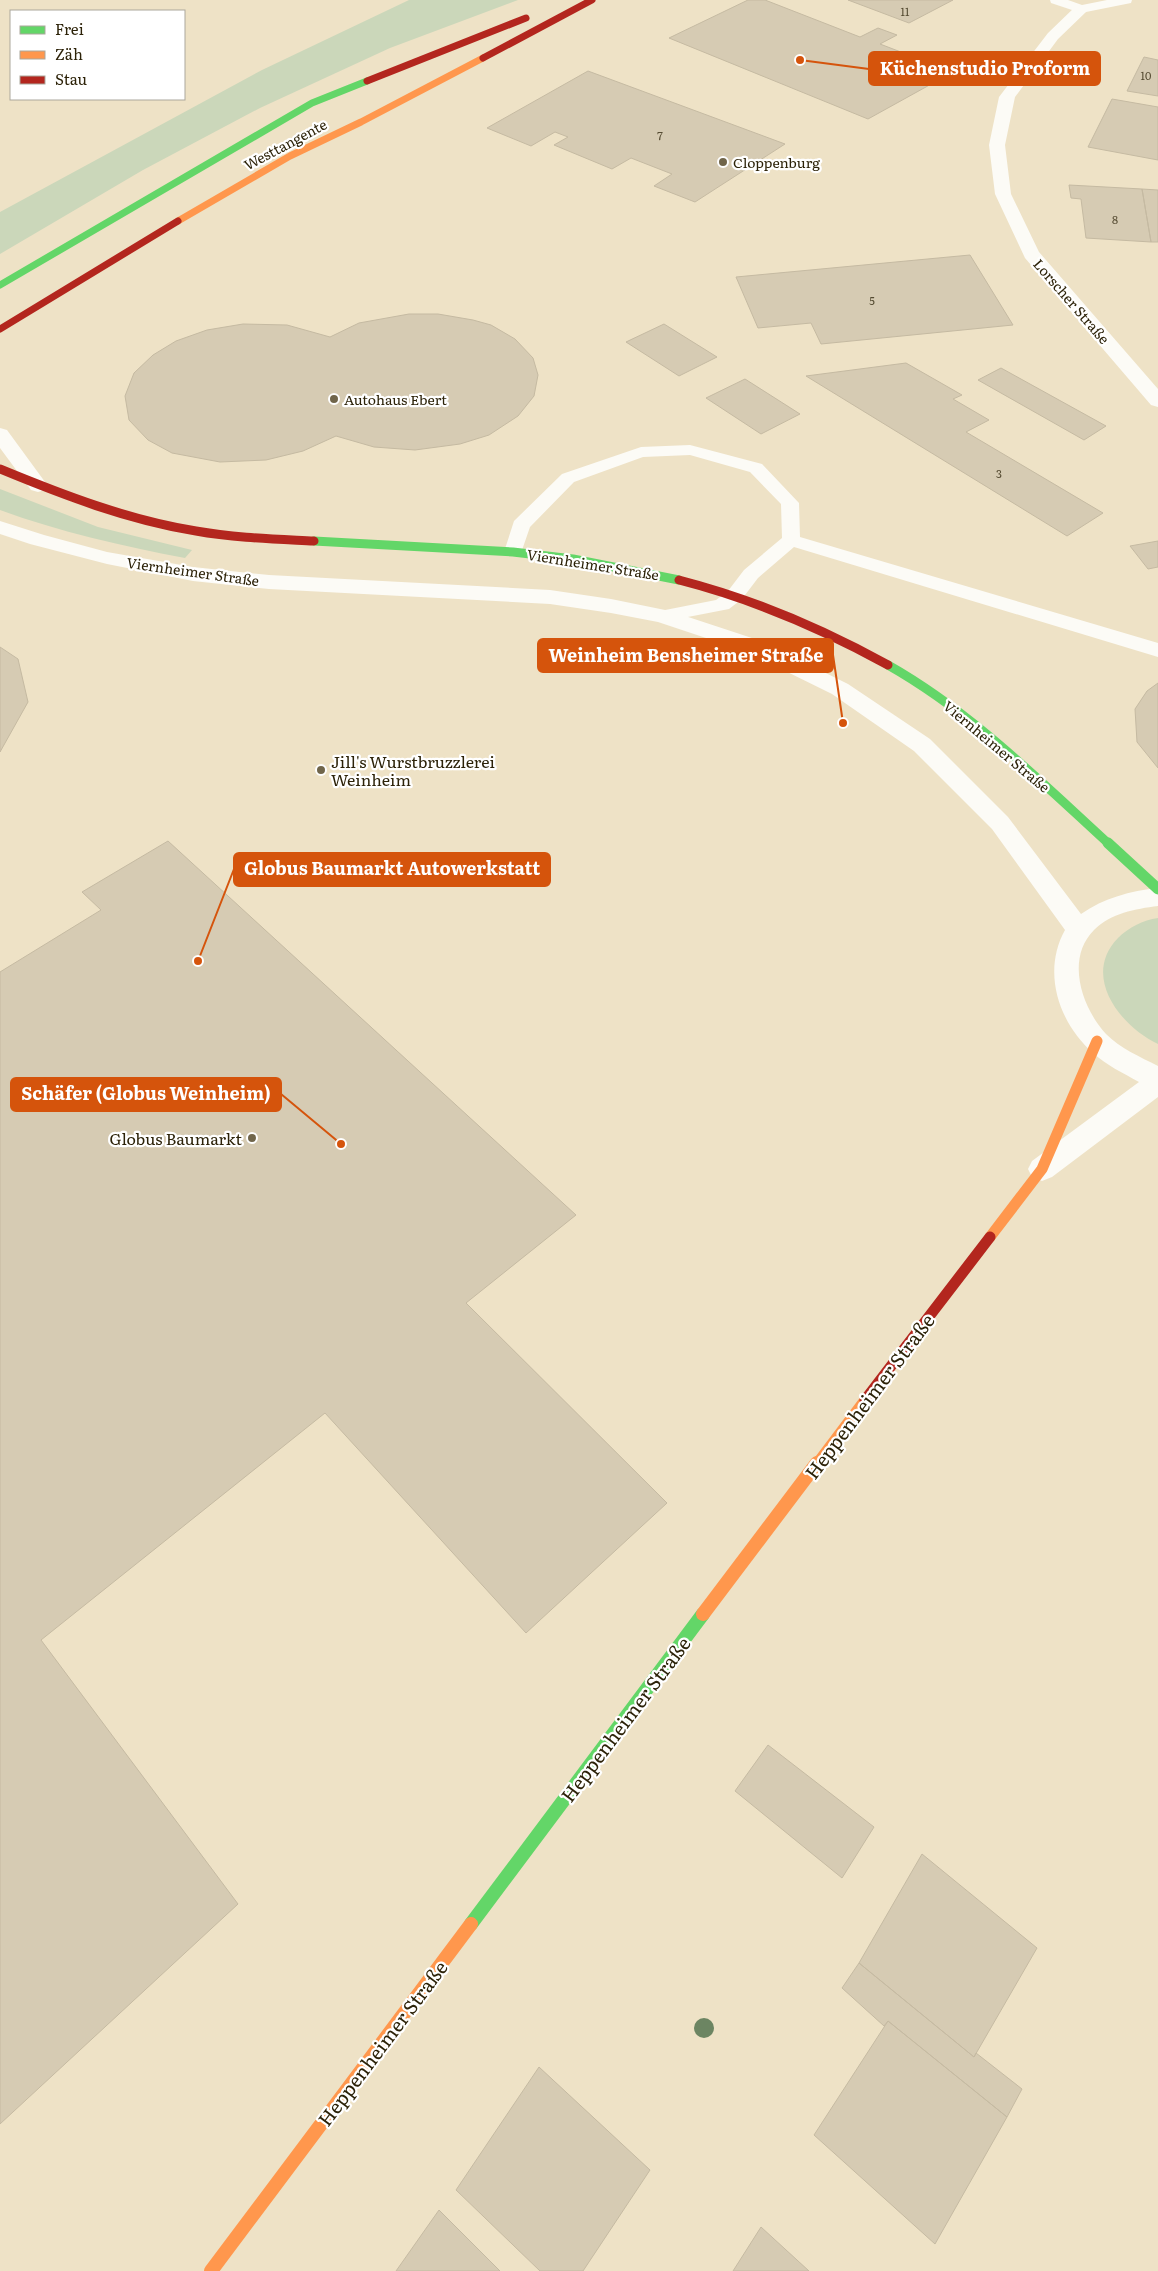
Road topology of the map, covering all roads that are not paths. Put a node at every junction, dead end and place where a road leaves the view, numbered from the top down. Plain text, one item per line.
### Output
1 (574, 0) edge
2 (592, 0) edge
3 (1056, 0) edge
4 (1126, 0) edge
5 (1081, 9) junction
6 (0, 285) edge
7 (0, 330) edge
8 (1158, 401) edge
9 (0, 434) edge
10 (0, 469) edge
11 (38, 486) junction
12 (0, 527) edge
13 (791, 540) junction
14 (513, 552) junction
15 (735, 595) junction
16 (662, 616) junction
17 (1158, 650) edge
18 (1158, 888) edge
19 (1158, 897) edge
20 (1079, 930) junction
21 (1097, 1041) junction
22 (1158, 1081) edge
23 (1042, 1169) junction
24 (211, 2271) edge

1 - 6 street, Westtangente
2 - 7 street, Westtangente
3 - 5 lane
4 - 5 lane
5 - 8 street, Lorscher Straße
9 - 11 street
10 - 11 street, Viernheimer Straße
11 - 14 street, Viernheimer Straße
12 - 16 street, Viernheimer Straße
13 - 14 lane
13 - 15 lane
13 - 17 lane
14 - 15 street, Viernheimer Straße
15 - 16 lane
15 - 18 street, Viernheimer Straße
16 - 20 street, Viernheimer Straße
19 - 20 street
20 - 21 street
21 - 22 street
21 - 23 street, Heppenheimer Straße
22 - 23 street, Heppenheimer Straße
23 - 24 street, Heppenheimer Straße

